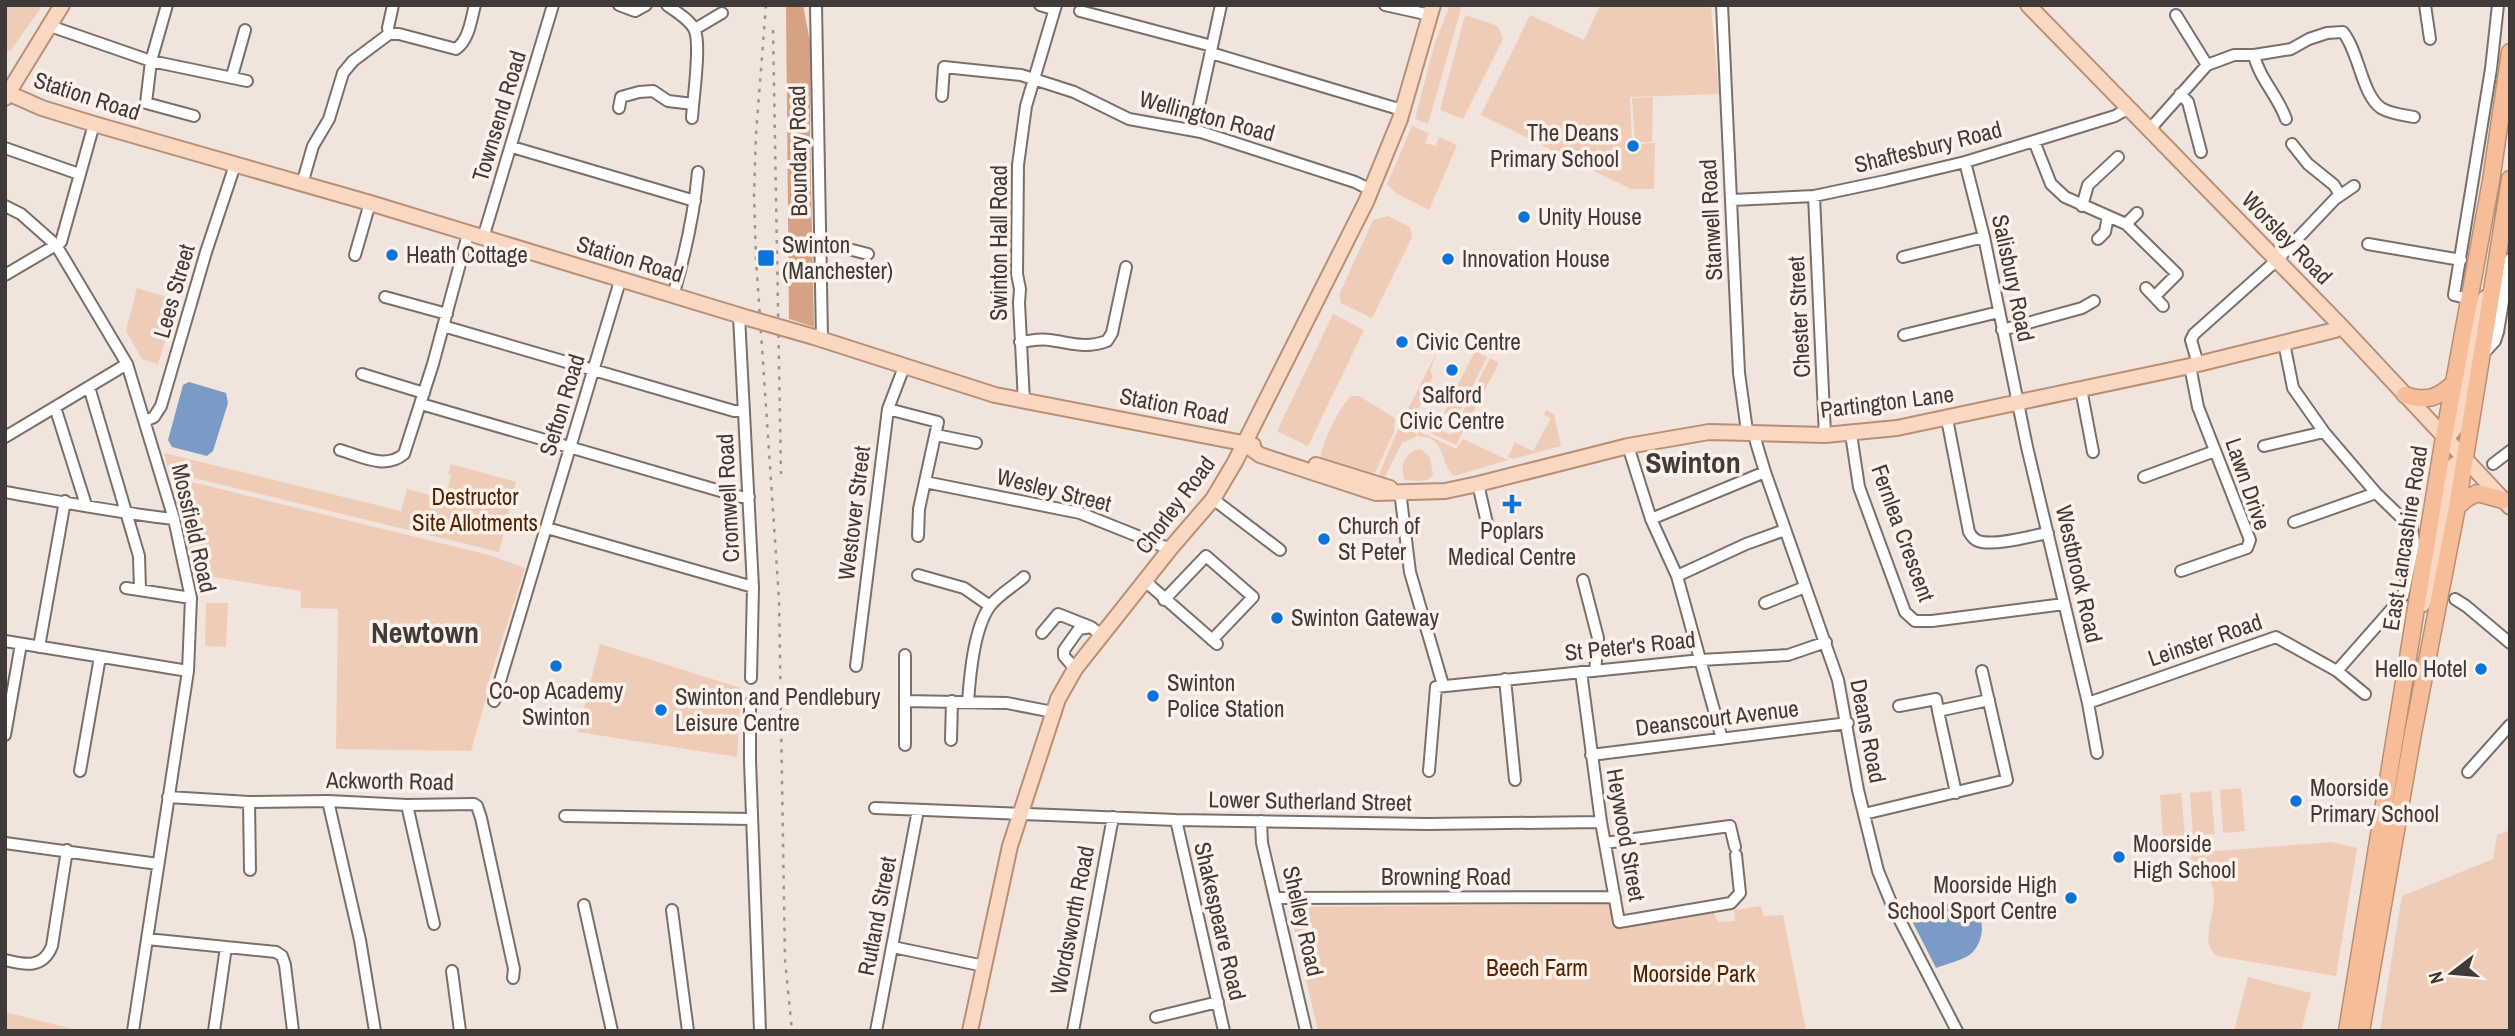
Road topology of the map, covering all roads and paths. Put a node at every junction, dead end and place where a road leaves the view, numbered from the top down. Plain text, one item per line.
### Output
1 (62, 5) edge
2 (167, 5) edge
3 (393, 5) edge
4 (475, 5) edge
5 (553, 5) edge
6 (619, 5) edge
7 (646, 5) edge
8 (667, 5) edge
9 (816, 5) edge
10 (1040, 5) edge
11 (1221, 5) edge
12 (1385, 5) edge
13 (1723, 5) edge
14 (2028, 5) edge
15 (2425, 5) edge
16 (2498, 5) edge
17 (1055, 7) edge
18 (1431, 10) edge
19 (722, 13) dead end
20 (2176, 15) dead end
21 (50, 26) junction
22 (695, 29) junction
23 (245, 30) dead end
24 (389, 34) junction
25 (2430, 39) dead end
26 (1212, 50) junction
27 (2510, 52) edge
28 (2254, 55) junction
29 (151, 61) junction
30 (2207, 65) junction
31 (232, 76) junction
32 (247, 80) dead end
33 (1034, 81) junction
34 (6, 94) edge
35 (2180, 94) junction
36 (942, 96) dead end
37 (618, 98) dead end
38 (693, 104) junction
39 (2129, 108) junction
40 (1402, 110) junction
41 (1198, 115) dead end
42 (2288, 115) dead end
43 (194, 116) dead end
44 (2414, 117) dead end
45 (692, 118) dead end
46 (93, 124) junction
47 (2150, 129) junction
48 (2490, 129) junction
49 (2034, 141) junction
50 (2292, 144) dead end
51 (512, 147) junction
52 (5, 148) edge
53 (2201, 152) dead end
54 (2118, 157) dead end
55 (1965, 162) junction
56 (235, 166) junction
57 (698, 172) dead end
58 (79, 174) junction
59 (2474, 178) junction
60 (2510, 179) edge
61 (2491, 181) junction
62 (302, 184) junction
63 (2354, 186) dead end
64 (1371, 190) junction
65 (2340, 195) junction
66 (1814, 196) junction
67 (1732, 200) junction
68 (695, 201) junction
69 (370, 204) junction
70 (2082, 205) junction
71 (5, 206) edge
72 (2137, 213) dead end
73 (2108, 216) junction
74 (2126, 224) junction
75 (475, 236) junction
76 (1984, 237) junction
77 (2098, 239) dead end
78 (821, 242) junction
79 (2368, 244) dead end
80 (56, 245) junction
81 (868, 254) dead end
82 (355, 255) dead end
83 (1903, 257) dead end
84 (2277, 260) junction
85 (2461, 260) junction
86 (2503, 263) edge
87 (1126, 267) dead end
88 (5, 275) edge
89 (621, 281) junction
90 (2146, 288) dead end
91 (385, 296) dead end
92 (673, 296) junction
93 (2155, 296) junction
94 (2470, 299) junction
95 (2094, 302) dead end
96 (2163, 306) dead end
97 (1999, 312) junction
98 (447, 314) junction
99 (743, 317) junction
100 (443, 326) junction
101 (2341, 326) junction
102 (2002, 330) junction
103 (1904, 335) dead end
104 (818, 338) junction
105 (1020, 342) junction
106 (2284, 343) junction
107 (2480, 357) junction
108 (127, 364) junction
109 (2194, 365) junction
110 (904, 367) junction
111 (595, 370) junction
112 (362, 374) dead end
113 (2454, 383) junction
114 (89, 387) junction
115 (2081, 389) junction
116 (424, 393) junction
117 (2405, 395) junction
118 (1024, 402) junction
119 (421, 404) junction
120 (2018, 404) junction
121 (55, 407) junction
122 (888, 409) junction
123 (744, 411) junction
124 (1947, 419) junction
125 (145, 421) junction
126 (1751, 432) junction
127 (2324, 432) junction
128 (1850, 434) junction
129 (936, 435) junction
130 (1825, 435) junction
131 (5, 437) edge
132 (2444, 437) junction
133 (976, 443) dead end
134 (1245, 444) junction
135 (1628, 446) junction
136 (2264, 446) dead end
137 (571, 448) junction
138 (340, 450) dead end
139 (2215, 451) junction
140 (2504, 451) edge
141 (2094, 452) dead end
142 (2464, 459) junction
143 (2493, 464) dead end
144 (1765, 472) junction
145 (2144, 477) dead end
146 (925, 482) junction
147 (1478, 484) junction
148 (1397, 491) junction
149 (5, 492) edge
150 (2376, 493) junction
151 (749, 497) junction
152 (1213, 499) junction
153 (65, 501) junction
154 (2506, 504) edge
155 (86, 505) junction
156 (2457, 507) junction
157 (129, 514) junction
158 (174, 519) junction
159 (1651, 519) junction
160 (2294, 522) dead end
161 (1487, 523) dead end
162 (547, 528) junction
163 (1785, 530) junction
164 (2048, 533) junction
165 (918, 536) dead end
166 (1170, 548) junction
167 (1280, 550) dead end
168 (2181, 571) dead end
169 (918, 575) dead end
170 (1677, 576) junction
171 (1024, 577) dead end
172 (1583, 580) dead end
173 (1146, 581) junction
174 (753, 587) junction
175 (1805, 587) junction
176 (126, 588) dead end
177 (140, 590) junction
178 (191, 598) junction
179 (2455, 599) dead end
180 (1164, 600) junction
181 (1765, 603) dead end
182 (2064, 604) junction
183 (990, 606) junction
184 (2414, 629) junction
185 (1096, 631) junction
186 (1042, 633) dead end
187 (5, 641) edge
188 (1826, 642) junction
189 (2510, 643) edge
190 (21, 644) junction
191 (39, 647) junction
192 (905, 655) dead end
193 (100, 657) junction
194 (1701, 660) junction
195 (856, 666) dead end
196 (1075, 669) junction
197 (188, 671) junction
198 (1595, 671) junction
199 (1982, 671) dead end
200 (2337, 671) junction
201 (1581, 672) junction
202 (751, 678) dead end
203 (1505, 679) junction
204 (1439, 686) junction
205 (2365, 694) dead end
206 (1989, 700) junction
207 (494, 701) dead end
208 (906, 701) junction
209 (951, 701) junction
210 (968, 702) junction
211 (2088, 703) junction
212 (750, 704) dead end
213 (1938, 711) junction
214 (1053, 712) junction
215 (1911, 717) dead end
216 (1848, 723) junction
217 (2510, 725) edge
218 (5, 734) edge
219 (1722, 739) junction
220 (951, 740) dead end
221 (905, 745) dead end
222 (2097, 753) dead end
223 (1592, 759) junction
224 (80, 771) dead end
225 (1429, 771) dead end
226 (2469, 772) dead end
227 (1515, 780) dead end
228 (1956, 793) junction
229 (168, 797) junction
230 (328, 801) junction
231 (249, 802) junction
232 (407, 805) junction
233 (875, 808) dead end
234 (918, 810) junction
235 (1864, 814) junction
236 (1018, 815) junction
237 (565, 816) dead end
238 (1113, 817) junction
239 (751, 819) junction
240 (1176, 820) junction
241 (1261, 821) junction
242 (1601, 822) junction
243 (5, 843) edge
244 (1605, 843) junction
245 (67, 850) junction
246 (158, 864) junction
247 (250, 870) dead end
248 (1615, 897) junction
249 (1276, 898) junction
250 (584, 905) dead end
251 (672, 910) dead end
252 (434, 923) dead end
253 (147, 939) junction
254 (226, 947) junction
255 (892, 947) junction
256 (5, 960) edge
257 (984, 966) junction
258 (452, 971) dead end
259 (513, 978) dead end
260 (1218, 1002) junction
261 (1156, 1017) dead end
262 (134, 1031) edge
263 (214, 1031) edge
264 (293, 1031) edge
265 (375, 1031) edge
266 (460, 1031) edge
267 (612, 1031) edge
268 (688, 1031) edge
269 (760, 1031) edge
270 (876, 1031) edge
271 (970, 1031) edge
272 (1073, 1031) edge
273 (1224, 1031) edge
274 (1306, 1031) edge
275 (1957, 1031) edge
276 (2347, 1031) edge
277 (2361, 1031) edge

1 - 21 main road
2 - 29 street
3 - 24 street
4 - 24 street
5 - 51 street, Townsend Road
6 - 7 street
8 - 22 street
9 - 78 street, Boundary Road
10 - 17 street
11 - 26 street
12 - 18 street
13 - 67 street, Stanwell Road
14 - 39 main road, Worsley Road
15 - 25 street
16 - 48 street
17 - 26 street
17 - 33 street, Swinton Hall Road
18 - 40 main road, Chorley Road
19 - 22 street
20 - 30 street
21 - 29 street
21 - 34 main road
22 - 38 street
23 - 31 street
24 - 62 street
26 - 40 street
26 - 41 street
27 - 48 highway, East Lancashire Road
28 - 30 street
28 - 42 street
28 - 44 street
29 - 31 street
29 - 43 street
30 - 35 street
31 - 32 street
33 - 36 street, Wellington Road
33 - 64 street, Wellington Road
33 - 105 street, Swinton Hall Road
34 - 46 main road, Station Road
35 - 47 street
35 - 53 street
37 - 38 street
38 - 45 street
39 - 47 main road, Worsley Road
39 - 49 street, Shaftesbury Road
40 - 64 main road, Chorley Road
46 - 56 main road, Station Road
46 - 58 street
47 - 84 main road, Worsley Road
48 - 59 street
48 - 61 highway, East Lancashire Road
49 - 55 street, Shaftesbury Road
49 - 70 street
50 - 65 street
51 - 68 street
51 - 75 street, Townsend Road
52 - 58 street
54 - 70 street
55 - 66 street, Shaftesbury Road
55 - 76 street, Salisbury Road
56 - 62 main road, Station Road
56 - 125 street, Lees Street
57 - 68 street
58 - 80 street
59 - 61 street
59 - 85 street
60 - 86 highway, East Lancashire Road
61 - 94 highway, East Lancashire Road
62 - 69 main road, Station Road
63 - 65 street
64 - 134 main road, Chorley Road
65 - 84 street
66 - 67 street, Shaftesbury Road
66 - 130 street, Chester Street
67 - 126 street, Stanwell Road
68 - 92 street
69 - 75 main road, Station Road
69 - 82 street
70 - 73 street
71 - 80 street, Mossfield Road
72 - 74 street
73 - 74 street
73 - 77 street
74 - 93 street
75 - 89 main road, Station Road
75 - 98 street, Townsend Road
76 - 83 street
76 - 97 street, Salisbury Road
78 - 81 street
78 - 104 street, Boundary Road
79 - 85 street
80 - 88 street
80 - 108 street, Mossfield Road
84 - 101 main road, Worsley Road
84 - 109 street, Lawn Drive
85 - 94 street
86 - 107 highway, East Lancashire Road
86 - 107 street
86 - 132 main road
87 - 105 street
89 - 92 main road, Station Road
89 - 111 street, Sefton Road
90 - 93 street
91 - 98 street
92 - 99 main road, Station Road
93 - 96 street
94 - 113 highway, East Lancashire Road
95 - 102 street
97 - 102 street, Salisbury Road
97 - 103 street
98 - 100 street, Townsend Road
99 - 104 main road, Station Road, bridge
99 - 123 street, Cromwell Road
100 - 111 street
100 - 116 street, Townsend Road
101 - 106 main road, Partington Lane
101 - 117 main road, Worsley Road
102 - 120 street, Salisbury Road
104 - 110 main road, Station Road
105 - 118 street, Swinton Hall Road
106 - 109 main road, Partington Lane
106 - 127 street
107 - 142 highway, East Lancashire Road
108 - 114 street
108 - 125 street, Mossfield Road
109 - 115 main road, Partington Lane
109 - 139 street, Lawn Drive
110 - 118 main road, Station Road
110 - 122 street, Westover Street
111 - 123 street
111 - 137 street, Sefton Road
112 - 116 street
113 - 117 highway
113 - 132 highway, East Lancashire Road
114 - 121 street
114 - 157 street
115 - 120 main road, Partington Lane
115 - 141 street
116 - 119 street, Townsend Road
117 - 132 main road, Worsley Road
118 - 134 main road, Station Road
119 - 137 street
119 - 138 street, Townsend Road
120 - 124 main road, Partington Lane
120 - 164 street, Westbrook Road
121 - 131 street
121 - 155 street
122 - 129 street
122 - 195 street, Westover Street
123 - 151 street, Cromwell Road
124 - 128 main road, Partington Lane
124 - 164 street
125 - 158 street, Mossfield Road
126 - 130 main road, Partington Lane
126 - 135 main road, Partington Lane
126 - 144 street, Deans Road
127 - 136 street
127 - 150 street
128 - 130 main road, Partington Lane
128 - 182 street, Fernlea Crescent
129 - 133 street
129 - 146 street
132 - 142 main road, Worsley Road
132 - 184 highway, East Lancashire Road
134 - 148 main road, Partington Lane
134 - 152 main road, Chorley Road
135 - 147 main road, Partington Lane
135 - 159 street
137 - 151 street
137 - 162 street, Sefton Road
139 - 145 street
139 - 168 street, Lawn Drive
140 - 143 street
142 - 154 main road, Worsley Road
142 - 156 highway, East Lancashire Road
142 - 184 main road
144 - 159 street
144 - 163 street, Deans Road
146 - 165 street
146 - 166 street, Wesley Street
147 - 148 main road, Partington Lane
147 - 161 street
148 - 204 street
149 - 153 street
150 - 160 street
150 - 200 street
151 - 174 street, Cromwell Road
152 - 166 main road, Chorley Road
152 - 167 street
153 - 155 street
153 - 191 street
154 - 156 highway
155 - 157 street
156 - 277 highway, East Lancashire Road
157 - 158 street
157 - 177 street
158 - 178 street, Mossfield Road
159 - 170 street
162 - 174 street
162 - 207 street, Sefton Road
163 - 170 street
163 - 175 street, Deans Road
164 - 182 street, Westbrook Road
166 - 173 main road, Chorley Road
169 - 183 street
170 - 194 street
171 - 183 street
172 - 198 street
173 - 180 street
173 - 185 main road, Chorley Road
174 - 202 street, Cromwell Road
175 - 181 street
175 - 188 street, Deans Road
176 - 177 street
177 - 178 street
178 - 197 street, Mossfield Road
179 - 189 street
180 - 180 street
182 - 211 street, Westbrook Road
183 - 210 street
184 - 276 highway, East Lancashire Road
185 - 186 street
185 - 196 main road, Chorley Road
185 - 196 street
187 - 190 street
188 - 194 street, St Peter's Road
188 - 216 street, Deans Road
190 - 191 street
190 - 218 street
191 - 193 street
192 - 208 street
193 - 197 street
193 - 224 street
194 - 198 street, St Peter's Road
194 - 219 street
196 - 214 main road, Chorley Road
197 - 229 street, Mossfield Road
198 - 201 street, St Peter's Road
199 - 206 street
200 - 205 street, Leinster Road
200 - 211 street, Leinster Road
201 - 203 street, St Peter's Road
201 - 223 street, Heywood Street
203 - 204 street, St Peter's Road
203 - 227 street
204 - 225 street
206 - 213 street
206 - 228 street
208 - 209 street
208 - 221 street
209 - 210 street
209 - 220 street
210 - 214 street
211 - 222 street, Westbrook Road
212 - 239 street
213 - 215 street
213 - 228 street
214 - 236 main road, Chorley Road
216 - 219 street, Deanscourt Avenue
216 - 235 street, Deans Road
217 - 226 street
219 - 223 street, Deanscourt Avenue
223 - 242 street, Heywood Street
228 - 235 street
229 - 231 street, Ackworth Road
229 - 246 street, Mossfield Road
230 - 231 street, Ackworth Road
230 - 232 street, Ackworth Road
230 - 265 street
231 - 247 street
232 - 252 street
232 - 259 street, Ackworth Road
233 - 234 street, Lower Sutherland Street
234 - 236 street, Lower Sutherland Street
234 - 255 street, Rutland Street
235 - 275 street, Deans Road
236 - 238 street, Lower Sutherland Street
236 - 257 main road, Chorley Road
237 - 239 street
238 - 240 street, Lower Sutherland Street
238 - 272 street, Wordsworth Road
239 - 269 street
240 - 241 street, Lower Sutherland Street
240 - 260 street, Shakespeare Road
241 - 242 street, Lower Sutherland Street
241 - 249 street, Shelley Road
242 - 244 street, Heywood Street
243 - 245 street
244 - 248 street, Heywood Street
244 - 248 street, Heywood Street
245 - 246 street
245 - 256 street
246 - 253 street, Mossfield Road
248 - 249 street, Browning Road
249 - 274 street, Shelley Road
250 - 267 street
251 - 268 street
253 - 254 street
253 - 262 street, Mossfield Road
254 - 263 street
254 - 264 street
255 - 257 street
255 - 270 street, Rutland Street
257 - 271 main road, Chorley Road
258 - 266 street
260 - 261 street
260 - 273 street, Shakespeare Road

